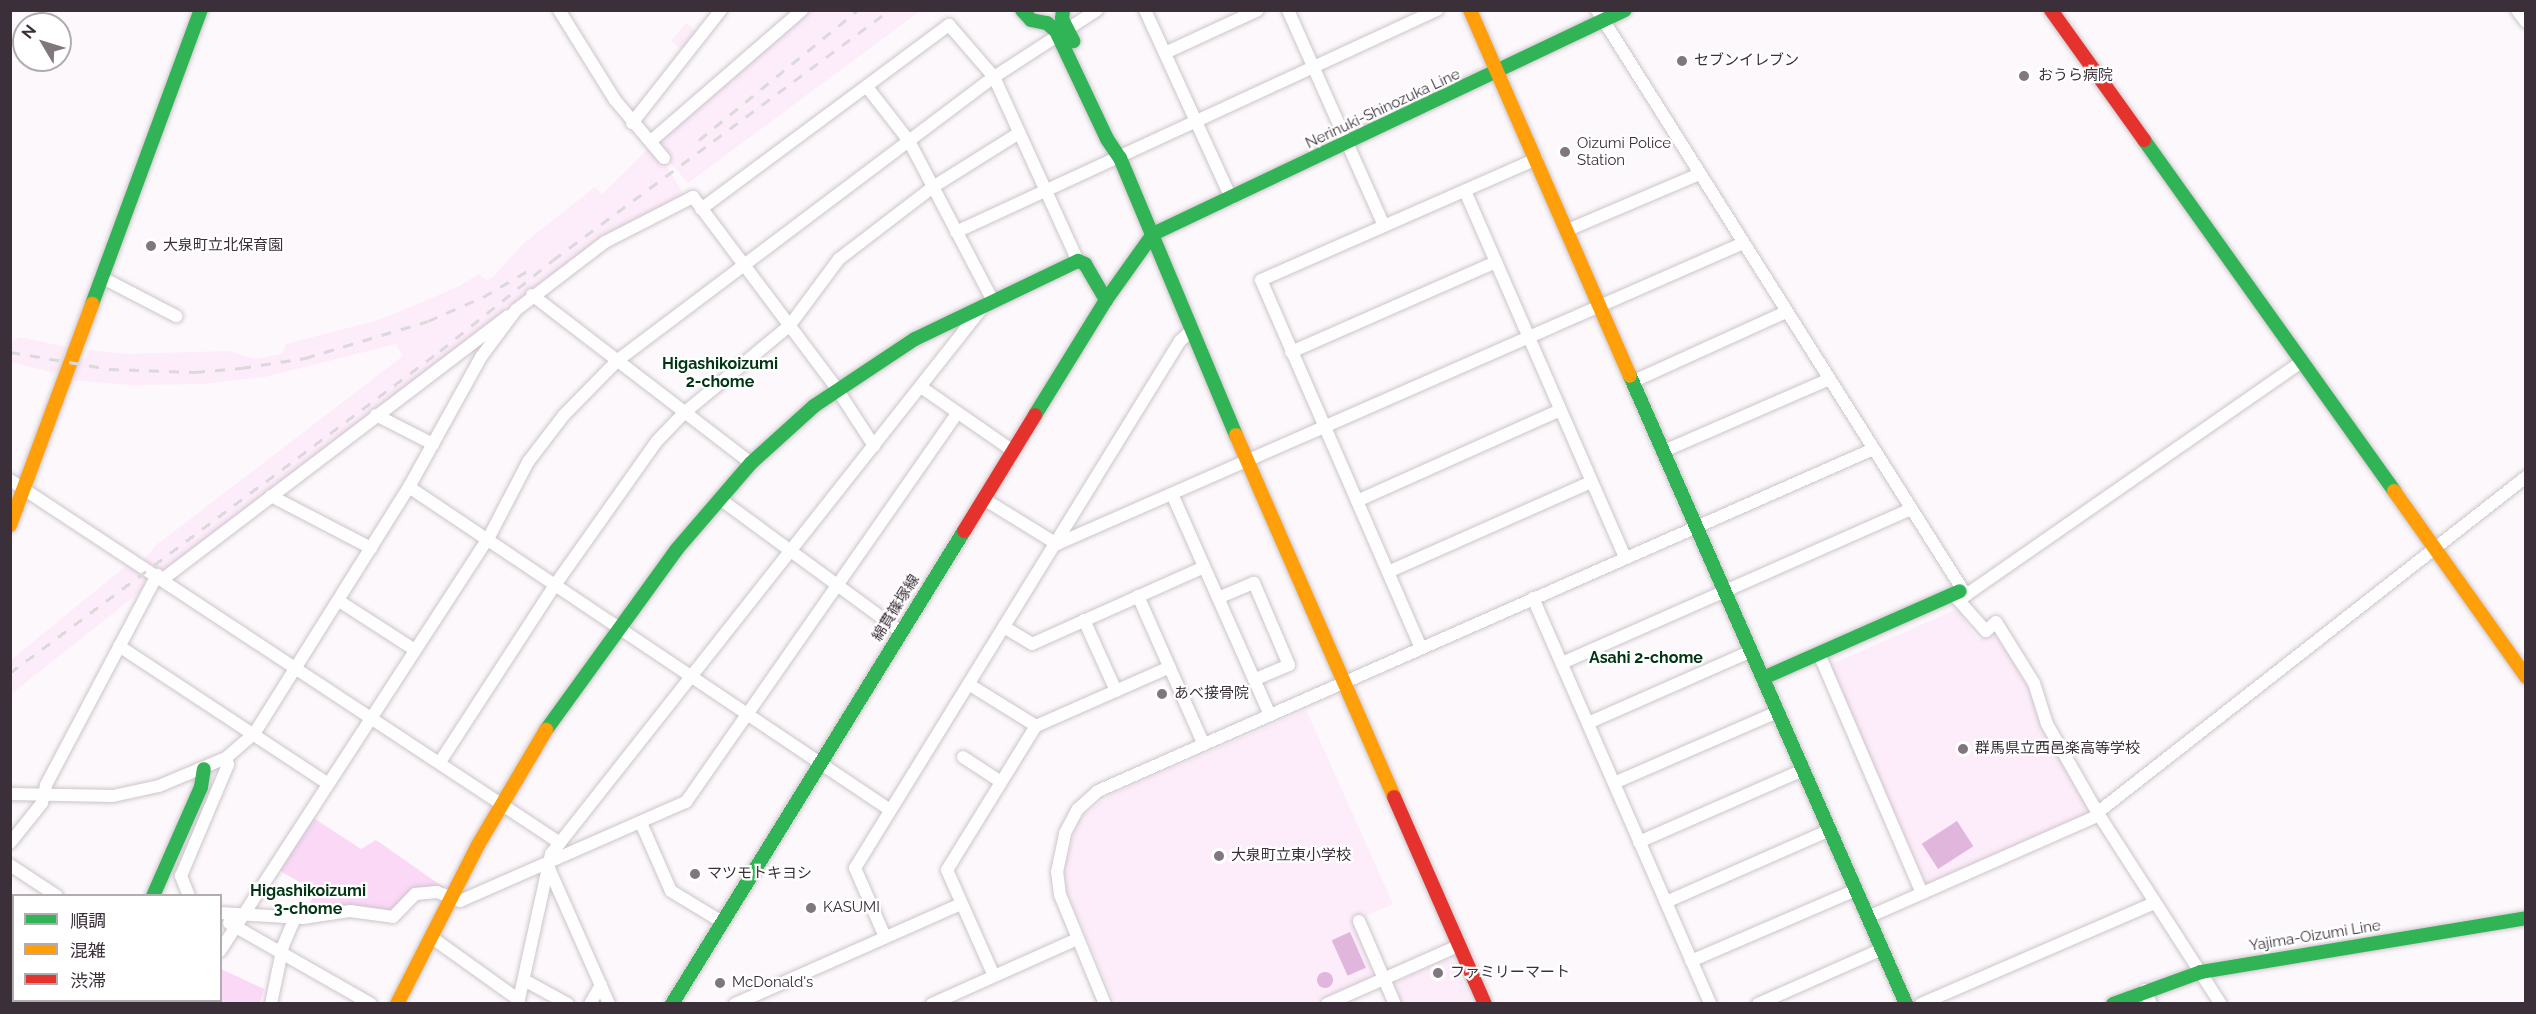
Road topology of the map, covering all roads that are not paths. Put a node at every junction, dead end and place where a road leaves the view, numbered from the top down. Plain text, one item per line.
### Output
1 (201, 10) edge
2 (558, 10) edge
3 (721, 10) edge
4 (1022, 10) edge
5 (1063, 10) edge
6 (1097, 10) edge
7 (1145, 10) edge
8 (1258, 10) edge
9 (1288, 10) edge
10 (1437, 10) edge
11 (1470, 10) edge
12 (1625, 10) edge
13 (2051, 10) edge
14 (2517, 10) edge
15 (798, 11) edge
16 (1599, 16) edge
17 (2526, 22) edge
18 (1063, 33) junction
19 (1165, 53) junction
20 (1313, 68) junction
21 (1498, 74) junction
22 (994, 77) junction
23 (867, 87) junction
24 (1196, 122) junction
25 (632, 123) junction
26 (1020, 134) junction
27 (651, 141) junction
28 (909, 141) junction
29 (1348, 142) junction
30 (664, 158) dead end
31 (1120, 158) junction
32 (1537, 159) junction
33 (1698, 175) junction
34 (933, 187) junction
35 (1045, 191) junction
36 (1465, 191) junction
37 (1231, 198) junction
38 (701, 209) junction
39 (1384, 226) junction
40 (1568, 230) junction
41 (956, 232) junction
42 (1153, 234) junction
43 (1741, 244) junction
44 (1078, 261) junction
45 (1496, 262) junction
46 (745, 265) junction
47 (101, 277) junction
48 (532, 295) junction
49 (1106, 300) junction
50 (989, 303) junction
51 (1601, 306) junction
52 (516, 310) junction
53 (1784, 313) junction
54 (176, 316) dead end
55 (790, 325) junction
56 (1191, 331) junction
57 (1528, 338) junction
58 (1291, 352) junction
59 (618, 360) junction
60 (2301, 363) junction
61 (1827, 380) junction
62 (1634, 381) junction
63 (921, 387) junction
64 (837, 389) junction
65 (1560, 410) junction
66 (684, 413) junction
67 (957, 414) junction
68 (376, 415) junction
69 (1323, 426) junction
70 (433, 444) junction
71 (874, 446) junction
72 (1871, 450) junction
73 (1664, 451) junction
74 (1013, 452) junction
75 (1247, 459) junction
76 (751, 464) junction
77 (2526, 477) edge
78 (10, 480) edge
79 (1591, 482) junction
80 (409, 487) junction
81 (24, 489) junction
82 (1172, 494) junction
83 (271, 496) junction
84 (720, 499) junction
85 (984, 499) junction
86 (1357, 501) junction
87 (1909, 510) junction
88 (10, 525) edge
89 (1697, 527) junction
90 (488, 539) junction
91 (1057, 544) junction
92 (2434, 547) junction
93 (371, 548) junction
94 (789, 553) junction
95 (1625, 558) junction
96 (1204, 567) junction
97 (1388, 572) junction
98 (160, 577) junction
99 (555, 585) junction
100 (837, 587) junction
101 (1725, 592) junction
102 (1957, 593) junction
103 (1138, 596) junction
104 (1218, 598) junction
105 (1533, 598) junction
106 (339, 600) junction
107 (1084, 620) junction
108 (620, 626) junction
109 (1004, 627) junction
110 (901, 632) junction
111 (119, 646) junction
112 (1421, 648) junction
113 (415, 650) junction
114 (1751, 651) junction
115 (1819, 654) junction
116 (1562, 663) junction
117 (296, 667) junction
118 (1170, 667) junction
119 (691, 676) junction
120 (2526, 677) edge
121 (1763, 678) junction
122 (1254, 680) junction
123 (1345, 682) junction
124 (970, 685) junction
125 (1116, 691) junction
126 (1778, 712) junction
127 (747, 715) junction
128 (1270, 715) junction
129 (371, 717) junction
130 (1588, 723) junction
131 (1036, 726) junction
132 (254, 734) junction
133 (1203, 743) junction
134 (963, 757) dead end
135 (226, 758) junction
136 (440, 762) junction
137 (819, 764) junction
138 (204, 769) junction
139 (1803, 770) junction
140 (1001, 782) junction
141 (327, 783) junction
142 (1614, 783) junction
143 (10, 794) edge
144 (46, 797) junction
145 (502, 803) junction
146 (890, 810) junction
147 (2098, 814) junction
148 (188, 816) junction
149 (204, 821) junction
150 (641, 823) junction
151 (1830, 830) junction
152 (1640, 842) junction
153 (10, 843) edge
154 (560, 843) junction
155 (547, 864) junction
156 (10, 865) edge
157 (1856, 890) junction
158 (1923, 893) junction
159 (54, 894) edge
160 (154, 894) edge
161 (188, 894) edge
162 (452, 898) junction
163 (1666, 902) junction
164 (2154, 903) junction
165 (961, 904) junction
166 (243, 912) junction
167 (222, 915) edge
168 (222, 917) edge
169 (1868, 917) junction
170 (295, 918) junction
171 (2526, 918) edge
172 (1359, 921) dead end
173 (722, 922) junction
174 (234, 926) junction
175 (431, 937) junction
176 (885, 937) junction
177 (1077, 939) junction
178 (1460, 945) junction
179 (222, 947) edge
180 (1882, 949) junction
181 (281, 953) junction
182 (1691, 961) junction
183 (2201, 972) junction
184 (994, 976) junction
185 (1384, 978) junction
186 (524, 980) junction
187 (601, 985) junction
188 (2145, 990) junction
189 (519, 1002) edge
190 (560, 1002) edge
191 (271, 1004) edge
192 (371, 1004) edge
193 (397, 1004) edge
194 (590, 1004) edge
195 (609, 1004) edge
196 (672, 1004) edge
197 (735, 1004) edge
198 (932, 1004) edge
199 (1106, 1004) edge
200 (1327, 1004) edge
201 (1395, 1004) edge
202 (1485, 1004) edge
203 (1710, 1004) edge
204 (1758, 1004) edge
205 (1906, 1004) edge
206 (1921, 1004) edge
207 (2113, 1004) edge
208 (2151, 1004) edge
209 (2221, 1004) edge

1 - 47 street
2 - 25 street
3 - 25 street
4 - 18 street
5 - 18 street
6 - 18 street
7 - 19 street
8 - 19 street
9 - 20 street
10 - 20 street
11 - 21 street
12 - 16 street, Nerinuki-Shinozuka Line
13 - 60 street
14 - 17 street
15 - 27 street
16 - 21 street, Nerinuki-Shinozuka Line
16 - 33 street
18 - 22 street
18 - 31 street
19 - 24 street
20 - 24 street
20 - 29 street
21 - 29 street, Nerinuki-Shinozuka Line
21 - 32 street
22 - 23 street
22 - 26 street
22 - 28 street
23 - 28 street
23 - 38 street
24 - 31 street
24 - 37 street
25 - 27 street
26 - 34 street
26 - 35 street
27 - 30 street
28 - 34 street
28 - 46 street
29 - 37 street, Nerinuki-Shinozuka Line
29 - 39 street
31 - 35 street
31 - 42 street
32 - 36 street
32 - 40 street
33 - 40 street
33 - 43 street
34 - 41 street
34 - 55 street
35 - 41 street
35 - 44 street
36 - 39 street
36 - 45 street
37 - 42 street, Nerinuki-Shinozuka Line
38 - 46 street
38 - 48 street
39 - 58 street
40 - 51 street
41 - 50 street
42 - 49 street, 綿貫篠塚線
42 - 56 street
43 - 51 street
43 - 53 street
44 - 49 street
44 - 50 street
45 - 57 street
45 - 58 street
46 - 55 street
46 - 59 street
47 - 54 street
47 - 81 street
48 - 52 street
48 - 59 street
49 - 74 street, 綿貫篠塚線
50 - 63 street
50 - 64 street
51 - 57 street
51 - 62 street
52 - 68 street
52 - 70 street
53 - 61 street
53 - 62 street
55 - 64 street
55 - 66 street
56 - 75 street
56 - 91 street
57 - 65 street
57 - 69 street
58 - 69 street
59 - 66 street
59 - 90 street
60 - 92 street
60 - 102 street
61 - 72 street
61 - 73 street
62 - 73 street
63 - 67 street
63 - 71 street
64 - 71 street
64 - 76 street
65 - 79 street
65 - 86 street
66 - 76 street
66 - 99 street
67 - 74 street
67 - 100 street
68 - 70 street
68 - 83 street
69 - 75 street
69 - 86 street
70 - 80 street
71 - 94 street
72 - 87 street
72 - 89 street
73 - 89 street
74 - 85 street, 綿貫篠塚線
75 - 82 street
75 - 123 street
76 - 84 street
77 - 92 street
78 - 81 street
79 - 95 street
79 - 97 street
80 - 90 street
80 - 93 street
81 - 88 street
81 - 98 street
82 - 91 street
82 - 96 street
83 - 93 street
83 - 98 street
84 - 94 street
84 - 108 street
85 - 91 street
85 - 110 street, 綿貫篠塚線
86 - 97 street
87 - 101 street
87 - 102 street
89 - 95 street
89 - 101 street
90 - 99 street
90 - 113 street
91 - 109 street
92 - 120 street
92 - 147 street
93 - 106 street
94 - 100 street
94 - 119 street
95 - 105 street
96 - 103 street
96 - 104 street
97 - 112 street
98 - 111 street
98 - 117 street
99 - 108 street
99 - 136 street
100 - 110 street
100 - 127 street
101 - 114 street
101 - 116 street
102 - 115 street
102 - 147 street
103 - 107 street
103 - 118 street
104 - 122 street
104 - 122 street
105 - 112 street
105 - 116 street
106 - 113 street
106 - 117 street
107 - 109 street
107 - 125 street
108 - 119 street
108 - 145 street
109 - 124 street
110 - 137 street, 綿貫篠塚線
111 - 132 street
111 - 144 street
112 - 123 street
113 - 129 street
114 - 121 street
114 - 130 street
115 - 121 street
115 - 158 street
116 - 130 street
117 - 129 street
117 - 132 street
118 - 125 street
118 - 133 street
119 - 127 street
119 - 154 street
121 - 126 street
122 - 128 street
123 - 128 street
123 - 178 street
124 - 131 street
124 - 146 street
125 - 131 street
126 - 139 street
126 - 142 street
127 - 137 street
127 - 150 street
128 - 133 street
129 - 136 street
129 - 141 street
130 - 142 street
131 - 140 street
132 - 135 street
132 - 141 street
133 - 177 street
134 - 140 street
135 - 138 street
135 - 149 street
136 - 145 street
137 - 146 street
137 - 173 street, 綿貫篠塚線
138 - 144 street
138 - 148 street
139 - 151 street
139 - 152 street
140 - 165 street
141 - 166 street
142 - 152 street
143 - 144 street
144 - 153 street
145 - 154 street
145 - 162 street
146 - 176 street
147 - 158 street
147 - 164 street
148 - 149 street
148 - 160 street
149 - 161 street
150 - 155 street
150 - 173 street
151 - 157 street
151 - 163 street
152 - 163 street
154 - 155 street
155 - 162 street
155 - 186 street
155 - 187 street
156 - 159 street
157 - 169 street
157 - 182 street
158 - 169 street
162 - 170 street
162 - 175 street
163 - 182 street
164 - 183 street
164 - 206 street
165 - 176 street
165 - 184 street
166 - 167 street
166 - 170 street
166 - 174 street
168 - 174 street
169 - 180 street
170 - 181 street
171 - 183 street, Yajima-Oizumi Line
172 - 185 street
173 - 196 street, 綿貫篠塚線
174 - 179 street
174 - 181 street
175 - 189 street
175 - 193 street
176 - 197 street
177 - 184 street
177 - 199 street
178 - 185 street
178 - 202 street
180 - 204 street
180 - 205 street
181 - 191 street
181 - 192 street
182 - 203 street
183 - 188 street, Yajima-Oizumi Line
183 - 209 street
184 - 198 street
185 - 200 street
185 - 201 street
186 - 189 street
186 - 190 street
187 - 194 street
187 - 195 street
188 - 207 street, Yajima-Oizumi Line
188 - 208 street

